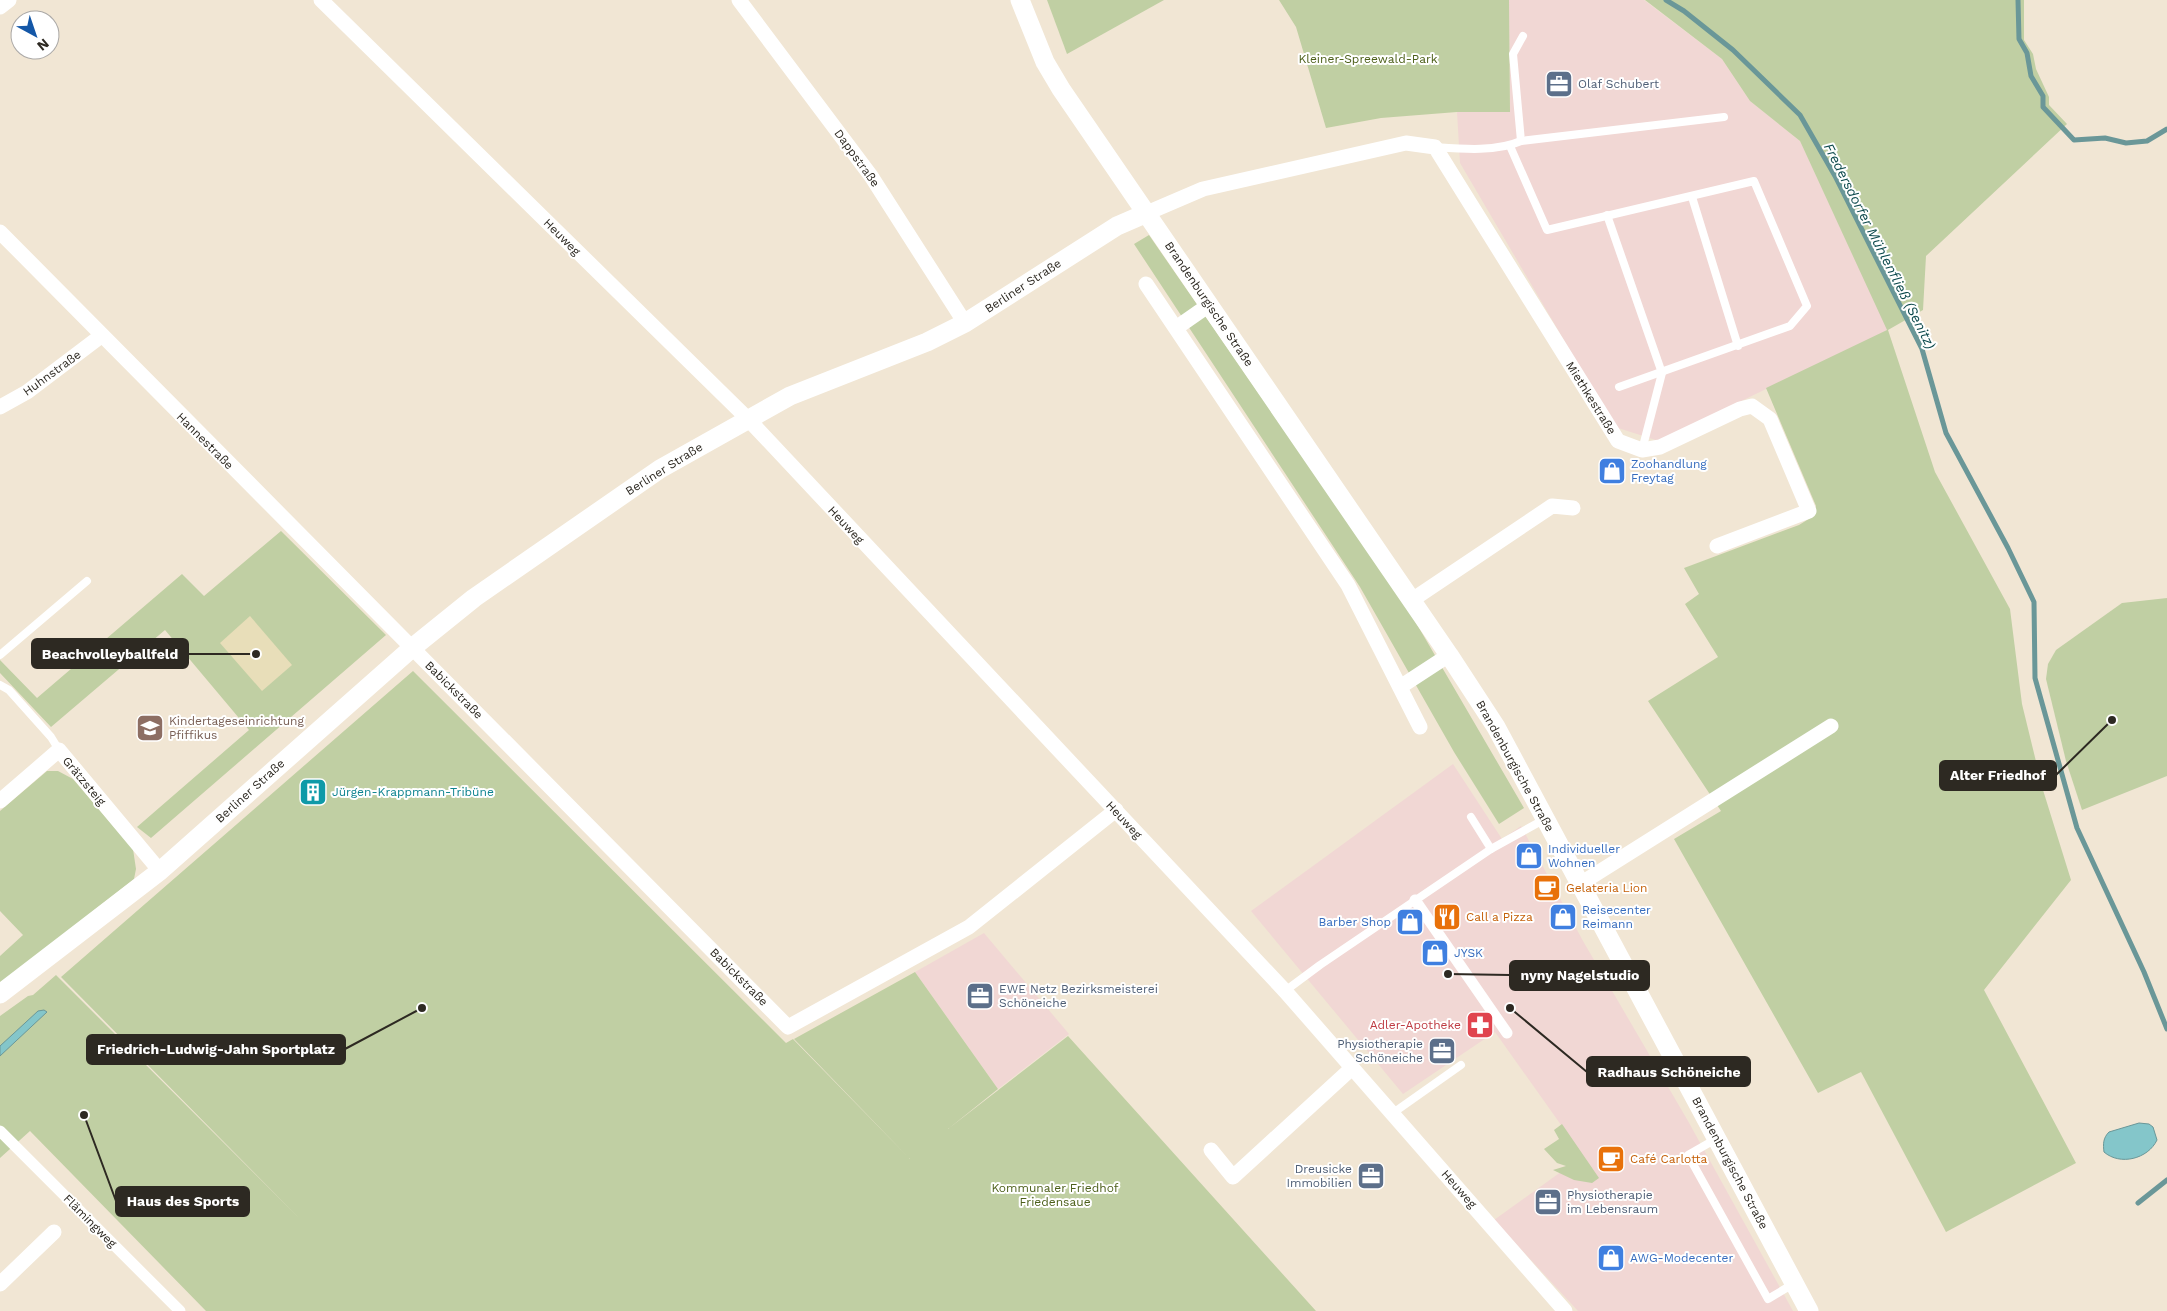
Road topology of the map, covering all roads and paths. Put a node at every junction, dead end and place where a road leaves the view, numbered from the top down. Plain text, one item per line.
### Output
1 (9, 0) edge
2 (321, 0) edge
3 (739, 0) edge
4 (1020, 0) edge
5 (0, 7) edge
6 (1524, 36) dead end
7 (1724, 117) dead end
8 (1520, 141) junction
9 (1510, 146) junction
10 (1435, 147) junction
11 (1692, 197) junction
12 (1147, 213) junction
13 (1607, 216) junction
14 (0, 232) edge
15 (1146, 284) dead end
16 (1209, 305) junction
17 (965, 323) junction
18 (1176, 328) junction
19 (101, 336) junction
20 (1738, 346) junction
21 (1662, 373) junction
22 (1619, 387) dead end
23 (0, 407) edge
24 (748, 419) junction
25 (1642, 450) junction
26 (1573, 508) dead end
27 (1717, 546) dead end
28 (87, 581) dead end
29 (1412, 600) junction
30 (412, 648) junction
31 (1449, 654) junction
32 (0, 655) edge
33 (0, 685) edge
34 (1400, 686) junction
35 (1832, 726) dead end
36 (1420, 727) dead end
37 (59, 750) junction
38 (0, 801) edge
39 (1116, 810) junction
40 (1471, 817) dead end
41 (1545, 819) junction
42 (1491, 849) junction
43 (160, 871) junction
44 (1580, 884) junction
45 (1415, 900) junction
46 (1285, 991) junction
47 (0, 994) edge
48 (1507, 1033) dead end
49 (1460, 1066) dead end
50 (1352, 1068) junction
51 (1393, 1113) junction
52 (0, 1132) edge
53 (1717, 1138) junction
54 (1211, 1150) dead end
55 (54, 1232) dead end
56 (0, 1284) edge
57 (1794, 1284) junction
58 (180, 1311) edge
59 (1565, 1311) edge
60 (1809, 1311) edge

1 - 5 street
2 - 24 street, Heuweg
3 - 17 street, Dappstraße
4 - 12 street, Brandenburgische Straße
6 - 8 lane
7 - 8 lane
8 - 9 lane
9 - 10 lane
9 - 13 lane
10 - 12 street, Berliner Straße
10 - 25 street, Miethkestraße
11 - 13 lane
11 - 20 lane
11 - 20 lane
12 - 16 street, Brandenburgische Straße
12 - 17 street, Berliner Straße
13 - 21 lane
14 - 19 street, Hannestraße
15 - 18 street
16 - 18 street
16 - 29 street, Brandenburgische Straße
17 - 24 street, Berliner Straße
18 - 34 street
19 - 23 street, Huhnstraße
19 - 30 street, Hannestraße
20 - 21 lane
21 - 22 lane
21 - 25 lane
24 - 30 street, Berliner Straße
24 - 39 street, Heuweg
25 - 27 street
26 - 29 street
28 - 32 lane
29 - 31 street, Brandenburgische Straße
30 - 39 street, Babickstraße
30 - 43 street, Berliner Straße
31 - 34 street
31 - 41 street, Brandenburgische Straße
33 - 37 lane
34 - 36 street
35 - 44 street
37 - 38 street, Grätzsteig
37 - 43 street, Grätzsteig
39 - 46 street, Heuweg
40 - 42 lane
41 - 42 lane
41 - 44 street, Brandenburgische Straße
42 - 45 lane
43 - 47 street, Berliner Straße
44 - 53 street, Brandenburgische Straße
45 - 46 lane
45 - 48 street
46 - 50 street, Heuweg
49 - 51 lane
50 - 51 street, Heuweg
50 - 54 street
51 - 59 street, Heuweg
52 - 58 street, Flämingweg
53 - 57 street, Brandenburgische Straße
53 - 57 lane
55 - 56 street
57 - 60 street, Brandenburgische Straße

